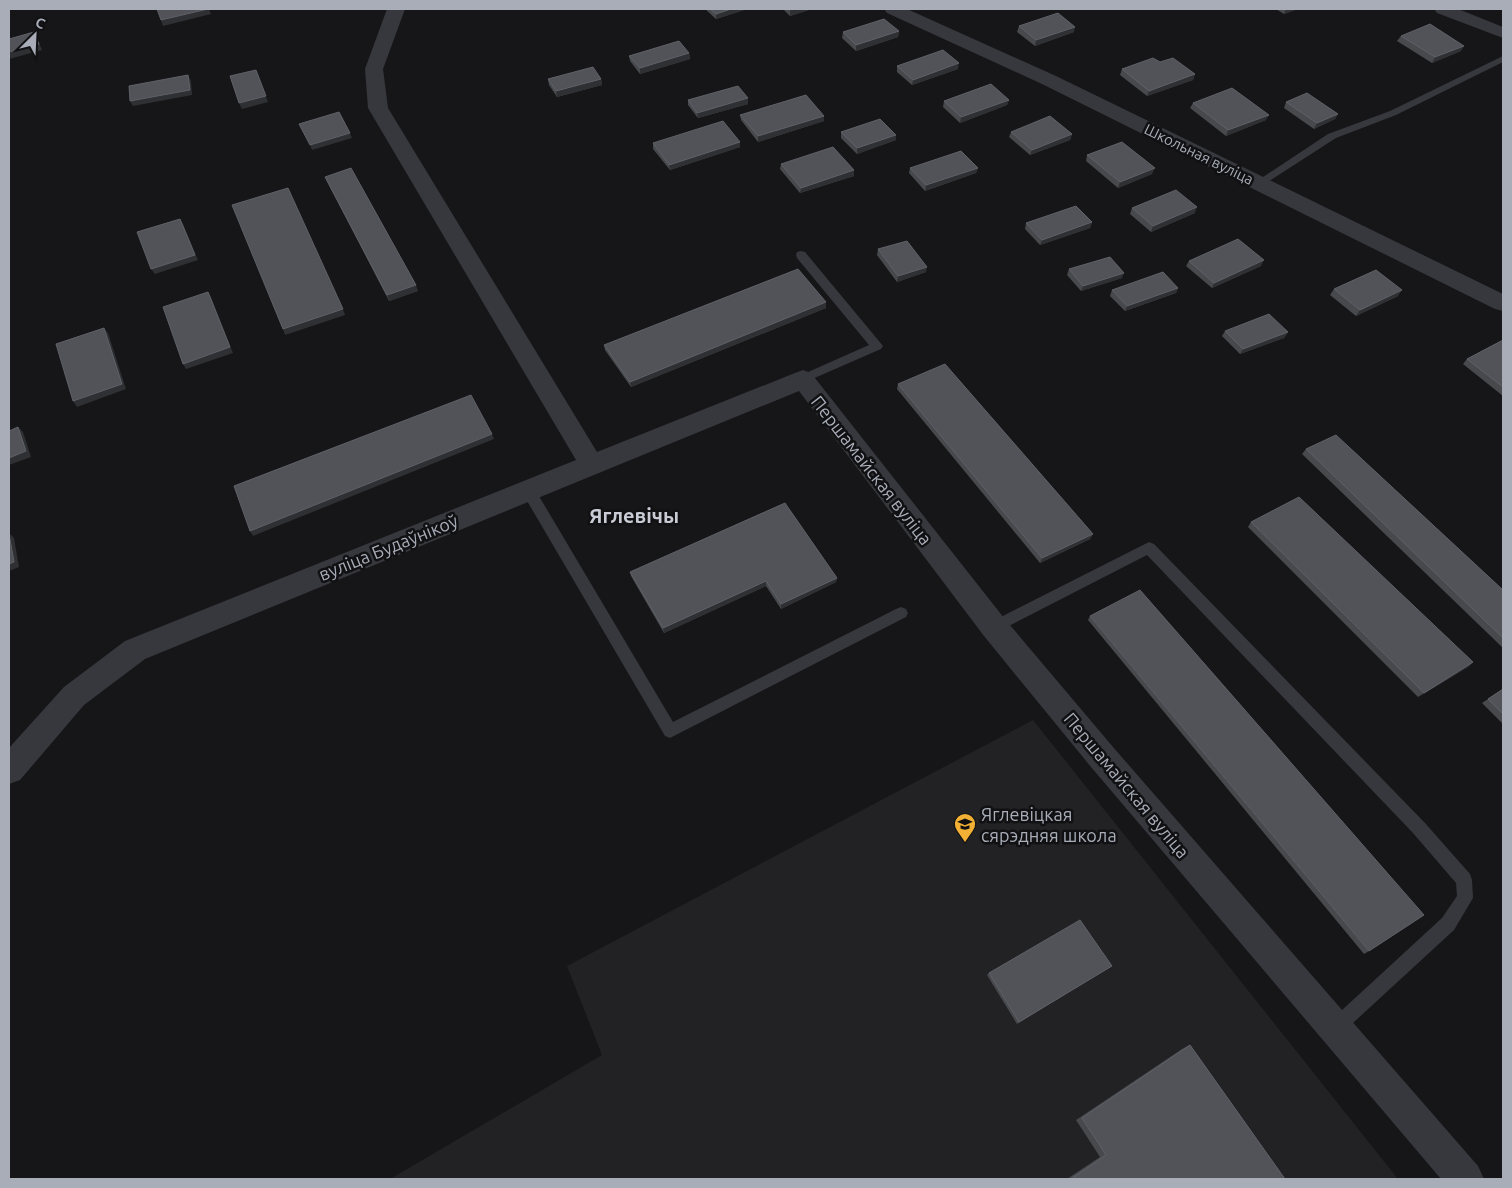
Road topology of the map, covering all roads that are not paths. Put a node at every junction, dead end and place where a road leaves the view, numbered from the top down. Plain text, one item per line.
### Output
1 (396, 9) edge
2 (893, 9) edge
3 (1443, 9) edge
4 (1503, 33) edge
5 (1503, 59) edge
6 (1259, 183) junction
7 (801, 256) dead end
8 (1503, 303) edge
9 (803, 379) junction
10 (591, 464) junction
11 (528, 490) junction
12 (901, 613) dead end
13 (994, 627) junction
14 (9, 770) edge
15 (1335, 1028) junction
16 (1465, 1179) edge

1 - 10 street
2 - 6 street, Школьная вуліца
3 - 4 street
5 - 6 lane
6 - 8 street, Школьная вуліца
7 - 9 lane
9 - 10 street, вуліца Будаўнікоў
9 - 13 street, Першамайская вуліца
10 - 11 street, вуліца Будаўнікоў
11 - 12 lane
11 - 14 street, вуліца Будаўнікоў
13 - 15 street, Першамайская вуліца
13 - 15 lane
15 - 16 street, Першамайская вуліца

